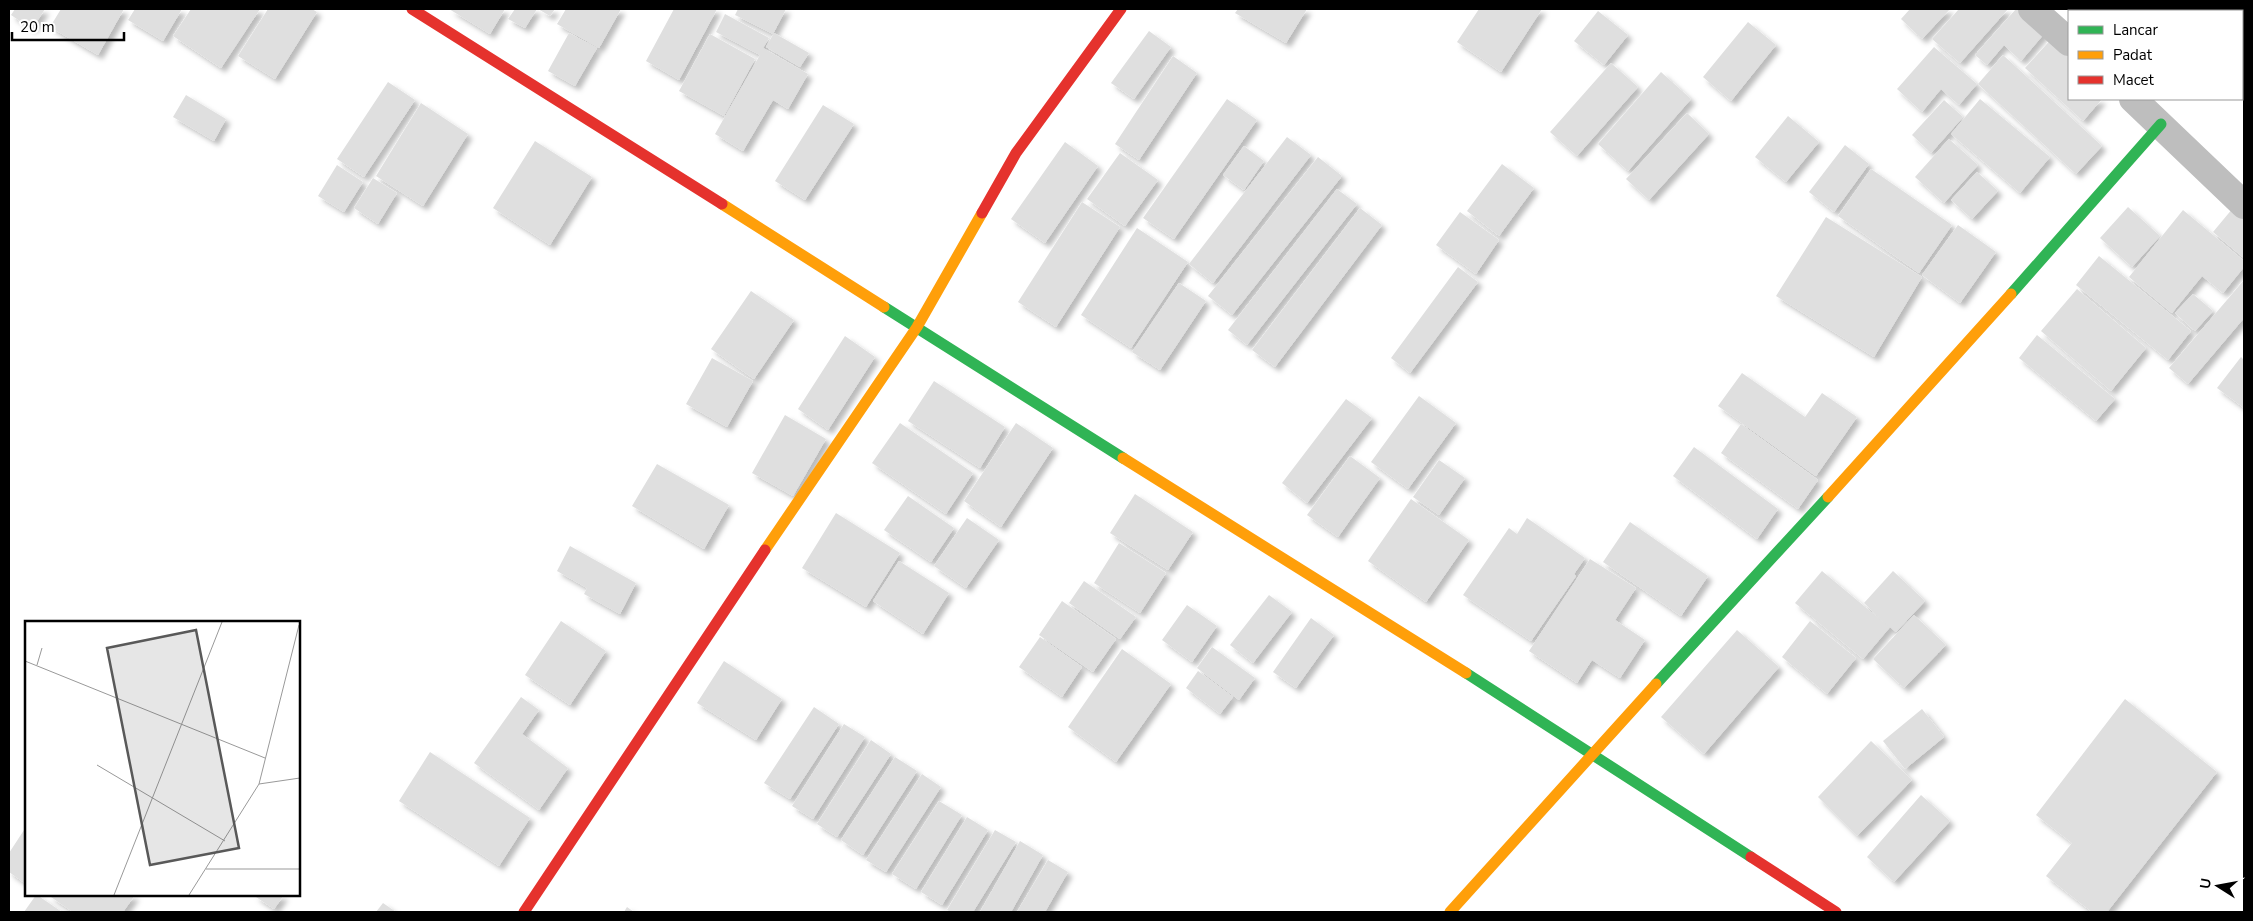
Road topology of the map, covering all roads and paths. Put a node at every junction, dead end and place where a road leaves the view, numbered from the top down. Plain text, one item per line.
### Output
1 (412, 9) edge
2 (1121, 9) edge
3 (2032, 9) edge
4 (2068, 41) edge
5 (2134, 100) edge
6 (2162, 124) junction
7 (2244, 205) edge
8 (917, 327) junction
9 (1592, 753) junction
10 (524, 912) edge
11 (1450, 912) edge
12 (1836, 912) edge

1 - 8 street
2 - 8 street
3 - 4 street
5 - 6 street
6 - 7 street
6 - 9 street
8 - 9 street
8 - 10 street
9 - 11 street
9 - 12 street

